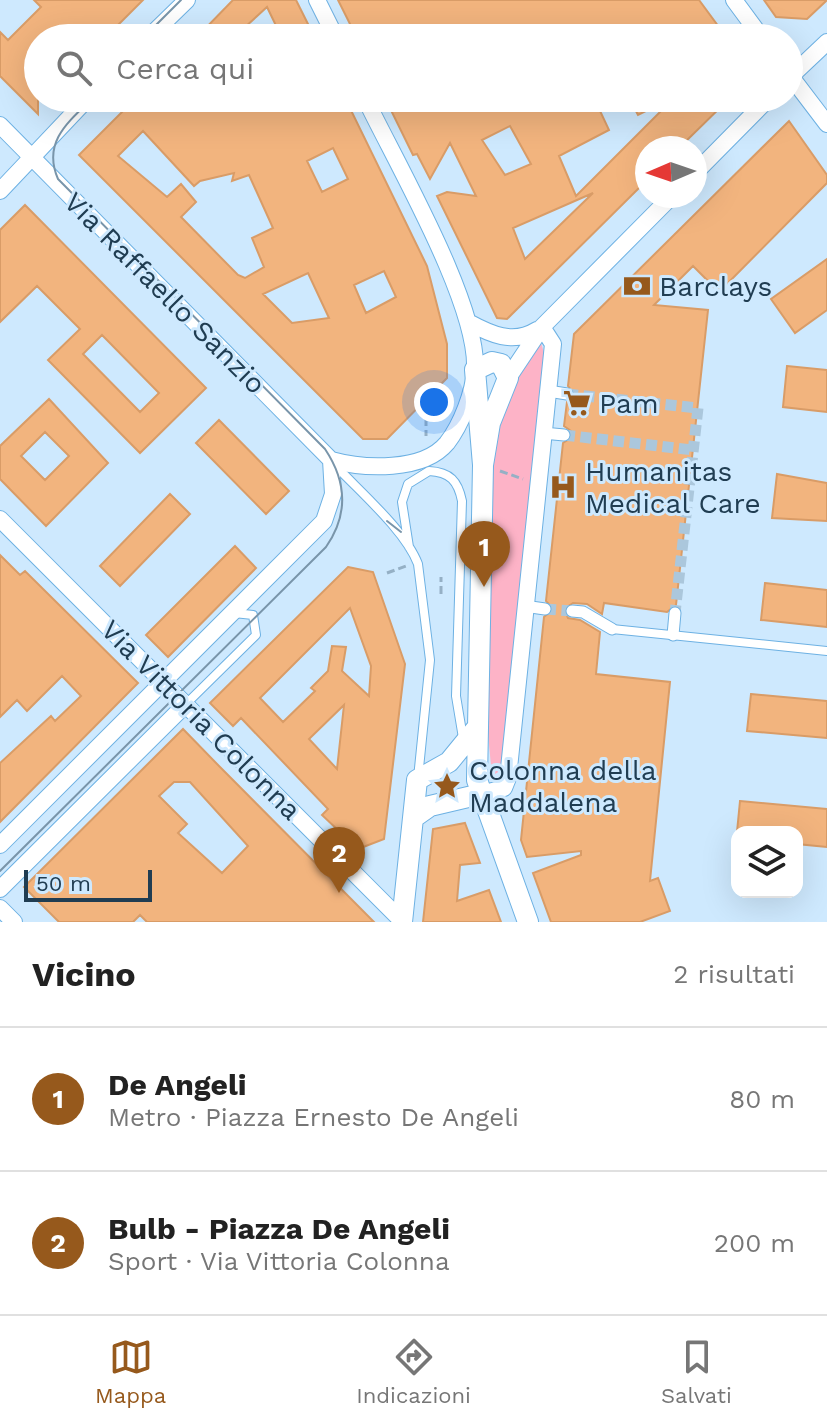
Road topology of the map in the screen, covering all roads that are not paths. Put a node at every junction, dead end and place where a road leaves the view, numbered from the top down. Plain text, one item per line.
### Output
1 (187, 0) edge
2 (317, 0) edge
3 (734, 0) edge
4 (162, 24) edge
5 (329, 24) edge
6 (752, 24) edge
7 (827, 42) edge
8 (803, 64) edge
9 (803, 93) edge
10 (75, 112) edge
11 (372, 112) edge
12 (755, 112) edge
13 (827, 124) edge
14 (0, 125) edge
15 (33, 158) junction
16 (707, 161) edge
17 (0, 191) edge
18 (660, 208) edge
19 (468, 322) junction
20 (542, 327) junction
21 (475, 370) junction
22 (508, 378) junction
23 (548, 391) junction
24 (567, 394) tunnel mouth
25 (543, 433) junction
26 (564, 435) tunnel mouth
27 (331, 460) junction
28 (488, 466) junction
29 (0, 519) edge
30 (409, 547) junction
31 (524, 606) junction
32 (545, 609) tunnel mouth
33 (572, 611) tunnel mouth
34 (234, 613) junction
35 (675, 613) tunnel mouth
36 (612, 629) joint
37 (673, 635) junction
38 (827, 651) edge
39 (164, 683) junction
40 (185, 705) junction
41 (470, 736) junction
42 (417, 780) junction
43 (479, 787) junction
44 (413, 818) junction
45 (0, 845) edge
46 (0, 889) edge
47 (0, 908) edge
48 (402, 921) edge
49 (14, 922) edge
50 (528, 922) edge

1 - 4 street
2 - 5 street
3 - 6 street
7 - 8 street
9 - 13 street
10 - 15 street
11 - 19 street
12 - 16 street
14 - 15 street, Via Raffaello Sanzio
15 - 17 street
15 - 27 street, Via Raffaello Sanzio
18 - 20 street
19 - 20 street
19 - 21 street
20 - 22 street
20 - 23 street
21 - 22 street
21 - 27 street
21 - 28 street
22 - 28 street
23 - 24 street
23 - 25 street
25 - 26 street
25 - 31 street
27 - 30 lane
27 - 34 street
28 - 41 street
29 - 39 street, Via Vittoria Colonna
30 - 41 lane
30 - 42 lane
31 - 32 street
31 - 43 street
33 - 36 street
34 - 39 street
34 - 40 lane
35 - 37 street
36 - 37 lane
37 - 38 lane
39 - 40 street, Via Vittoria Colonna
39 - 45 street
40 - 46 street
40 - 48 street, Via Vittoria Colonna
41 - 42 street
41 - 43 street
42 - 44 street
43 - 44 street
43 - 50 street
44 - 48 street
47 - 49 street

